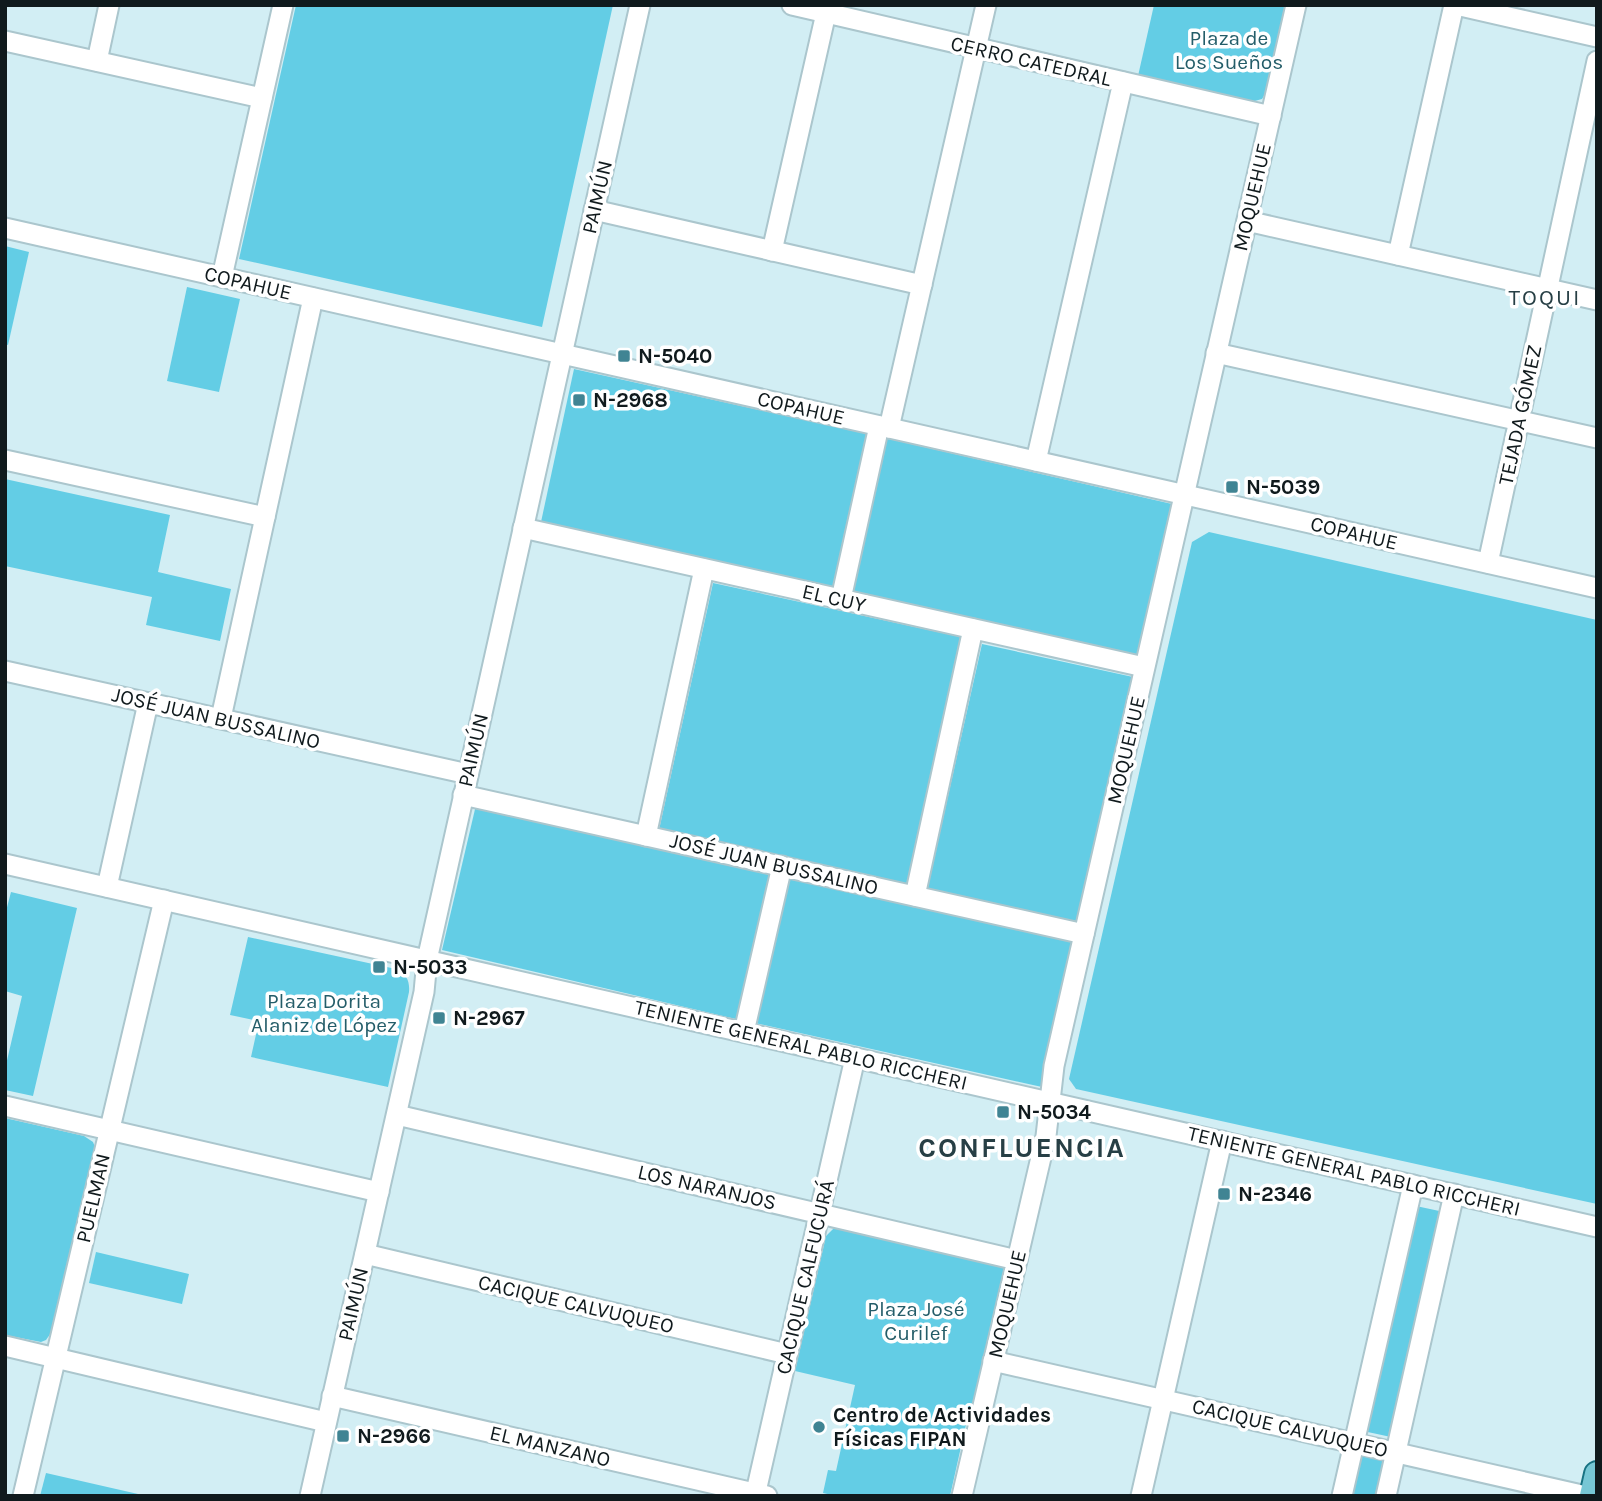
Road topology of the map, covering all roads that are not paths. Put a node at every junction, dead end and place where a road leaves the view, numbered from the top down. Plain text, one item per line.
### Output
1 (109, 5) edge
2 (283, 5) edge
3 (640, 5) edge
4 (792, 5) edge
5 (986, 5) edge
6 (1296, 5) edge
7 (1455, 5) edge
8 (826, 13) junction
9 (1530, 13) edge
10 (1597, 37) edge
11 (5, 41) edge
12 (976, 48) junction
13 (97, 61) junction
14 (1597, 61) edge
15 (1123, 82) junction
16 (262, 98) junction
17 (1271, 116) junction
18 (594, 210) junction
19 (1247, 221) junction
20 (5, 228) edge
21 (772, 251) junction
22 (1398, 255) junction
23 (222, 277) junction
24 (922, 285) junction
25 (1547, 289) junction
26 (313, 298) junction
27 (1597, 300) edge
28 (1216, 353) junction
29 (562, 354) junction
30 (1519, 420) junction
31 (884, 427) junction
32 (1597, 438) edge
33 (5, 460) edge
34 (1035, 461) junction
35 (1184, 495) junction
36 (265, 517) junction
37 (523, 528) junction
38 (1488, 563) junction
39 (704, 569) junction
40 (1597, 588) edge
41 (841, 599) junction
42 (973, 629) junction
43 (1144, 667) junction
44 (5, 671) edge
45 (148, 702) junction
46 (221, 719) junction
47 (468, 774) junction
48 (463, 795) junction
49 (646, 836) junction
50 (5, 864) edge
51 (782, 866) junction
52 (107, 887) junction
53 (915, 896) junction
54 (164, 900) junction
55 (1084, 934) junction
56 (426, 960) junction
57 (744, 1032) junction
58 (855, 1058) junction
59 (1049, 1102) junction
60 (5, 1106) edge
61 (397, 1115) junction
62 (109, 1130) junction
63 (1222, 1141) junction
64 (1413, 1185) junction
65 (379, 1192) junction
66 (1454, 1195) junction
67 (819, 1214) junction
68 (1597, 1227) edge
69 (365, 1254) junction
70 (1017, 1260) junction
71 (5, 1346) edge
72 (787, 1354) junction
73 (55, 1358) junction
74 (993, 1361) junction
75 (332, 1396) junction
76 (1163, 1400) junction
77 (326, 1422) junction
78 (1354, 1443) junction
79 (1396, 1452) junction
80 (1597, 1474) edge
81 (759, 1495) edge
82 (23, 1496) edge
83 (310, 1496) edge
84 (962, 1496) edge
85 (1141, 1496) edge
86 (1342, 1496) edge
87 (1386, 1496) edge
88 (1589, 1496) edge

1 - 13 street
2 - 16 street
3 - 18 street, PAIMÚN
4 - 8 street, CERRO CATEDRAL
5 - 12 street
6 - 17 street, MOQUEHUE
7 - 9 street
7 - 22 street
8 - 12 street, CERRO CATEDRAL
8 - 21 street
9 - 10 street
11 - 13 street
12 - 15 street, CERRO CATEDRAL
12 - 24 street
13 - 16 street
14 - 25 street, TEJADA GÓMEZ
15 - 17 street, CERRO CATEDRAL
15 - 34 street
16 - 23 street
17 - 19 street, MOQUEHUE
18 - 21 street
18 - 29 street, PAIMÚN
19 - 22 street
19 - 28 street, MOQUEHUE
20 - 23 street, COPAHUE
21 - 24 street
22 - 25 street
23 - 26 street, COPAHUE
24 - 31 street
25 - 27 street
25 - 30 street, TEJADA GÓMEZ
26 - 29 street, COPAHUE
26 - 36 street
28 - 30 street
28 - 35 street, MOQUEHUE
29 - 31 street, COPAHUE
29 - 37 street, PAIMÚN
30 - 32 street
30 - 38 street, TEJADA GÓMEZ
31 - 34 street, COPAHUE
31 - 41 street
33 - 36 street
34 - 35 street, COPAHUE
35 - 38 street, COPAHUE
35 - 43 street, MOQUEHUE
36 - 46 street
37 - 39 street, EL CUY
37 - 47 street, PAIMÚN
38 - 40 street, COPAHUE
39 - 41 street, EL CUY
39 - 49 street
41 - 42 street, EL CUY
42 - 43 street, EL CUY
42 - 53 street
43 - 55 street, MOQUEHUE
44 - 45 street, JOSÉ JUAN BUSSALINO
45 - 46 street, JOSÉ JUAN BUSSALINO
45 - 52 street
46 - 47 street, JOSÉ JUAN BUSSALINO
47 - 48 street, PAIMÚN
48 - 49 street, JOSÉ JUAN BUSSALINO
48 - 56 street, PAIMÚN
49 - 51 street, JOSÉ JUAN BUSSALINO
50 - 52 street, TENIENTE GENERAL PABLO RICCHERI
51 - 53 street, JOSÉ JUAN BUSSALINO
51 - 57 street
52 - 54 street, TENIENTE GENERAL PABLO RICCHERI
53 - 55 street, JOSÉ JUAN BUSSALINO
54 - 56 street, TENIENTE GENERAL PABLO RICCHERI
54 - 62 street, PUELMAN
55 - 59 street, MOQUEHUE
56 - 57 street, TENIENTE GENERAL PABLO RICCHERI
56 - 61 street, PAIMÚN
57 - 58 street, TENIENTE GENERAL PABLO RICCHERI
58 - 59 street, TENIENTE GENERAL PABLO RICCHERI
58 - 67 street, CACIQUE CALFUCURÁ
59 - 63 street, TENIENTE GENERAL PABLO RICCHERI
59 - 70 street, MOQUEHUE
60 - 62 street
61 - 65 street, PAIMÚN
61 - 67 street, LOS NARANJOS
62 - 65 street
62 - 73 street, PUELMAN
63 - 64 street, TENIENTE GENERAL PABLO RICCHERI
63 - 76 street
64 - 66 street, TENIENTE GENERAL PABLO RICCHERI
64 - 78 street
65 - 69 street, PAIMÚN
66 - 68 street, TENIENTE GENERAL PABLO RICCHERI
66 - 79 street
67 - 70 street, LOS NARANJOS
67 - 72 street, CACIQUE CALFUCURÁ
69 - 72 street, CACIQUE CALVUQUEO
69 - 75 street, PAIMÚN
70 - 74 street, MOQUEHUE
71 - 73 street
72 - 81 street, CACIQUE CALFUCURÁ
73 - 77 street
73 - 82 street, PUELMAN
74 - 76 street, CACIQUE CALVUQUEO
74 - 84 street, MOQUEHUE
75 - 77 street, PAIMÚN
75 - 81 street, EL MANZANO
76 - 78 street, CACIQUE CALVUQUEO
76 - 85 street
77 - 83 street, PAIMÚN
78 - 79 street, CACIQUE CALVUQUEO
78 - 86 street
79 - 87 street
79 - 88 street, CACIQUE CALVUQUEO
80 - 88 main road

